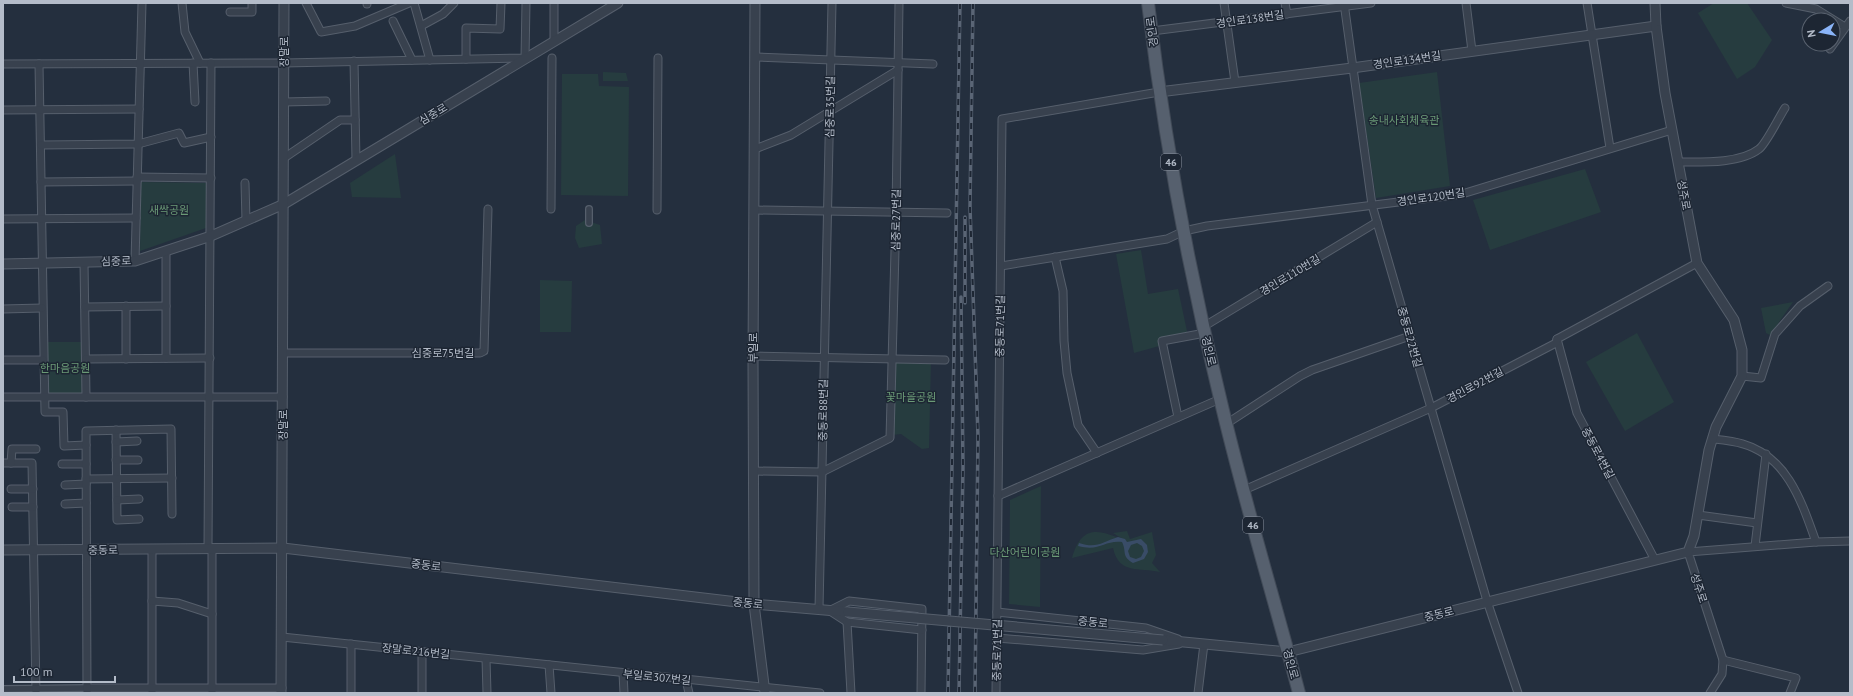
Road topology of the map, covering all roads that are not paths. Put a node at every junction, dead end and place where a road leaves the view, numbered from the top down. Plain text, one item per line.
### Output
1 (142, 3) edge
2 (182, 3) edge
3 (252, 3) edge
4 (284, 3) edge
5 (306, 3) edge
6 (409, 3) edge
7 (414, 3) edge
8 (454, 3) edge
9 (501, 3) edge
10 (526, 3) edge
11 (554, 3) edge
12 (618, 3) edge
13 (755, 3) edge
14 (832, 3) edge
15 (899, 3) edge
16 (1148, 3) edge
17 (1224, 3) edge
18 (1285, 3) edge
19 (1371, 3) edge
20 (1466, 3) edge
21 (1587, 3) edge
22 (1655, 3) edge
23 (1786, 3) edge
24 (1345, 5) edge
25 (230, 12) dead end
26 (1287, 14) junction
27 (393, 21) dead end
28 (1850, 21) edge
29 (1227, 22) junction
30 (420, 26) junction
31 (1656, 26) junction
32 (1845, 27) junction
33 (1152, 31) junction
34 (1841, 33) edge
35 (1591, 34) junction
36 (554, 41) junction
37 (1472, 51) junction
38 (755, 57) junction
39 (525, 58) junction
40 (552, 58) dead end
41 (658, 58) dead end
42 (466, 59) junction
43 (412, 60) junction
44 (430, 60) junction
45 (832, 60) junction
46 (354, 61) junction
47 (197, 63) junction
48 (211, 63) junction
49 (284, 63) junction
50 (3, 64) edge
51 (39, 64) junction
52 (140, 64) junction
53 (933, 64) dead end
54 (898, 66) junction
55 (1352, 68) junction
56 (1235, 82) junction
57 (1159, 92) junction
58 (326, 101) dead end
59 (196, 102) dead end
60 (284, 102) junction
61 (139, 108) junction
62 (1785, 108) dead end
63 (3, 110) edge
64 (40, 110) junction
65 (830, 110) junction
66 (355, 120) junction
67 (1672, 130) junction
68 (211, 137) junction
69 (138, 144) junction
70 (40, 145) junction
71 (1610, 148) junction
72 (755, 149) junction
73 (284, 158) junction
74 (356, 160) junction
75 (1678, 162) junction
76 (211, 178) junction
77 (137, 179) junction
78 (41, 182) junction
79 (245, 183) dead end
80 (284, 204) junction
81 (1372, 205) junction
82 (551, 209) dead end
83 (488, 210) dead end
84 (589, 210) dead end
85 (657, 210) dead end
86 (754, 210) junction
87 (828, 211) junction
88 (896, 213) junction
89 (947, 213) dead end
90 (136, 218) junction
91 (3, 219) edge
92 (42, 219) junction
93 (246, 221) junction
94 (1376, 222) junction
95 (589, 223) dead end
96 (1184, 231) junction
97 (211, 236) junction
98 (166, 251) junction
99 (1055, 257) junction
100 (135, 261) junction
101 (84, 262) junction
102 (1697, 263) junction
103 (3, 264) edge
104 (42, 264) junction
105 (1001, 266) junction
106 (1828, 286) dead end
107 (126, 306) junction
108 (166, 306) junction
109 (85, 307) junction
110 (42, 308) junction
111 (3, 309) edge
112 (1204, 330) junction
113 (1410, 336) junction
114 (1557, 339) junction
115 (284, 353) junction
116 (753, 356) junction
117 (166, 358) junction
118 (210, 358) junction
119 (824, 358) junction
120 (86, 359) junction
121 (126, 359) junction
122 (892, 359) junction
123 (3, 360) edge
124 (43, 360) junction
125 (945, 360) dead end
126 (1742, 376) junction
127 (3, 397) edge
128 (43, 397) junction
129 (86, 397) junction
130 (210, 397) junction
131 (283, 397) junction
132 (1220, 399) junction
133 (1431, 408) junction
134 (1178, 417) junction
135 (1226, 424) junction
136 (116, 430) junction
137 (1713, 438) junction
138 (137, 441) dead end
139 (116, 442) junction
140 (86, 445) junction
141 (36, 449) dead end
142 (1097, 452) junction
143 (1766, 454) junction
144 (116, 460) junction
145 (138, 460) dead end
146 (3, 463) edge
147 (11, 463) junction
148 (62, 464) dead end
149 (86, 464) junction
150 (754, 471) junction
151 (822, 472) junction
152 (172, 478) junction
153 (116, 479) junction
154 (86, 482) junction
155 (65, 485) dead end
156 (11, 489) dead end
157 (33, 489) junction
158 (1244, 490) junction
159 (998, 496) junction
160 (139, 499) dead end
161 (117, 500) junction
162 (86, 503) junction
163 (65, 504) dead end
164 (12, 507) dead end
165 (33, 507) junction
166 (172, 514) dead end
167 (1698, 515) junction
168 (139, 519) dead end
169 (1757, 523) junction
170 (1850, 541) edge
171 (1816, 542) junction
172 (1755, 546) junction
173 (210, 548) junction
174 (283, 548) junction
175 (152, 549) junction
176 (3, 550) edge
177 (34, 550) junction
178 (86, 550) junction
179 (1688, 552) junction
180 (1656, 560) junction
181 (152, 601) junction
182 (1487, 601) junction
183 (754, 604) junction
184 (818, 610) junction
185 (830, 610) junction
186 (997, 612) junction
187 (212, 614) junction
188 (847, 622) junction
189 (922, 630) junction
190 (282, 637) junction
191 (997, 638) junction
192 (1187, 643) junction
193 (351, 644) junction
194 (1204, 644) junction
195 (422, 652) junction
196 (1288, 652) junction
197 (486, 659) junction
198 (1722, 660) junction
199 (549, 665) junction
200 (623, 673) junction
201 (686, 680) junction
202 (3, 689) edge
203 (152, 690) edge
204 (212, 690) edge
205 (282, 690) edge
206 (765, 690) edge
207 (37, 691) edge
208 (87, 691) edge
209 (351, 693) edge
210 (422, 693) edge
211 (487, 693) edge
212 (551, 693) edge
213 (624, 693) edge
214 (689, 693) edge
215 (820, 693) edge
216 (851, 693) edge
217 (921, 693) edge
218 (996, 693) edge
219 (1198, 693) edge
220 (1299, 693) edge
221 (1518, 693) edge
222 (1710, 693) edge
223 (1790, 693) edge

1 - 52 street
2 - 47 street
3 - 25 street
4 - 49 street, 장말로
5 - 6 street
7 - 30 street
8 - 30 street
9 - 42 street
10 - 39 street
11 - 36 street
12 - 36 street, 심중로
13 - 38 street, 부일로
14 - 45 street, 심중로35번길
15 - 54 street, 심중로27번길
16 - 33 main road, 경인로 / 46
17 - 29 street
18 - 26 street
19 - 24 street, 경인로138번길
20 - 37 street
21 - 35 street
22 - 31 street, 성주로
23 - 32 street
24 - 26 street, 경인로138번길
24 - 55 street, 중동로22번길
26 - 29 street, 경인로138번길
27 - 43 street
28 - 32 street
29 - 33 street, 경인로138번길
29 - 56 street
30 - 44 street
31 - 35 street, 경인로134번길
31 - 67 street, 성주로
32 - 34 street
33 - 57 main road, 경인로 / 46
35 - 37 street, 경인로134번길
35 - 71 street
36 - 39 street, 심중로
37 - 55 street, 경인로134번길
38 - 45 street
38 - 72 street, 부일로
39 - 42 street
39 - 74 street, 심중로
40 - 82 street
41 - 85 street
42 - 44 street
43 - 44 street
43 - 46 street
45 - 54 street
45 - 65 street, 심중로35번길
46 - 49 street
46 - 66 street
47 - 48 street
47 - 52 street
47 - 59 street
48 - 49 street
48 - 68 street
49 - 60 street, 장말로
50 - 51 street
51 - 52 street
51 - 64 street
52 - 61 street
53 - 54 street
54 - 65 street
54 - 88 street, 심중로27번길
55 - 56 street, 경인로134번길
55 - 81 street, 중동로22번길
56 - 57 street, 경인로134번길
57 - 96 main road, 경인로 / 46
57 - 105 street, 중동로71번길
58 - 60 street
60 - 73 street, 장말로
61 - 64 street
61 - 69 street
62 - 75 street
63 - 64 street
64 - 70 street
65 - 72 street
65 - 87 street, 심중로35번길
66 - 73 street
66 - 74 street
67 - 71 street, 경인로120번길
67 - 75 street, 성주로
68 - 69 street
68 - 76 street
69 - 70 street
69 - 77 street
70 - 78 street
71 - 81 street, 경인로120번길
72 - 86 street, 부일로
73 - 80 street, 장말로
74 - 80 street, 심중로
75 - 102 street, 성주로
76 - 77 street
76 - 97 street
77 - 78 street
77 - 90 street
78 - 92 street
79 - 93 street
80 - 93 street, 심중로
80 - 115 street, 장말로
81 - 94 street, 중동로22번길
81 - 96 street, 경인로120번길
83 - 115 street, 심중로75번길
84 - 95 street
86 - 87 street
86 - 116 street, 부일로
87 - 88 street
87 - 119 street, 중동로88번길
88 - 89 street
88 - 122 street, 심중로27번길
90 - 92 street
90 - 100 street
91 - 92 street
92 - 104 street
93 - 97 street, 심중로
94 - 112 street, 경인로110번길
94 - 113 street, 중동로22번길
96 - 99 street, 경인로120번길
96 - 112 main road, 경인로 / 46
97 - 98 street, 심중로
97 - 118 street
98 - 100 street, 심중로
98 - 108 street
99 - 105 street, 경인로120번길
99 - 142 street
100 - 101 street, 심중로
101 - 104 street, 심중로
101 - 109 street
102 - 114 street, 경인로92번길
102 - 126 street, 성주로
103 - 104 street, 심중로
104 - 110 street
105 - 159 street, 중동로71번길
106 - 126 street
107 - 108 street
107 - 109 street
107 - 121 street
108 - 117 street
109 - 120 street
110 - 111 street
110 - 124 street
112 - 132 main road, 경인로 / 46
112 - 134 street
113 - 133 street, 중동로22번길
113 - 135 street
114 - 133 street, 경인로92번길
114 - 180 street, 중동로4번길
115 - 131 street, 장말로
116 - 119 street
116 - 150 street, 부일로
117 - 118 street
117 - 121 street
118 - 130 street
119 - 122 street
119 - 151 street, 중동로88번길
120 - 121 street
120 - 129 street
122 - 125 street
122 - 151 street, 심중로27번길
123 - 124 street
124 - 128 street
126 - 137 street, 성주로
127 - 128 street
128 - 129 street
128 - 140 street
129 - 130 street
130 - 131 street
130 - 173 street
131 - 174 street, 장말로
132 - 134 street
132 - 135 main road, 경인로 / 46
133 - 158 street, 경인로92번길
133 - 182 street, 중동로22번길
134 - 142 street
135 - 158 main road, 경인로 / 46
136 - 139 street
136 - 140 street
136 - 152 street
137 - 143 street
137 - 167 street, 성주로
138 - 139 street
139 - 144 street
140 - 149 street
141 - 147 street
142 - 159 street
143 - 169 street
143 - 171 street
144 - 145 street
144 - 153 street
146 - 147 street
147 - 157 street
148 - 149 street
149 - 154 street
150 - 151 street
150 - 183 street, 부일로
151 - 184 street, 중동로88번길
152 - 153 street
152 - 166 street
153 - 154 street
153 - 161 street
154 - 155 street
154 - 162 street
156 - 157 street
157 - 165 street
158 - 196 main road, 경인로 / 46
159 - 186 street, 중동로71번길
160 - 161 street
161 - 168 street
162 - 163 street
162 - 178 street
164 - 165 street
165 - 177 street
167 - 169 street
167 - 179 street, 성주로
169 - 172 street
170 - 171 street
171 - 172 street
172 - 179 street
173 - 174 street, 중동로
173 - 175 street, 중동로
173 - 187 street
174 - 183 street, 중동로
174 - 190 street, 장말로
175 - 178 street, 중동로
175 - 181 street
176 - 177 street, 중동로
177 - 178 street, 중동로
177 - 207 street
178 - 208 street
179 - 180 street, 중동로
179 - 198 street, 성주로
180 - 182 street, 중동로
181 - 187 street
181 - 203 street
182 - 196 street, 중동로
182 - 221 street, 중동로22번길
183 - 184 street, 중동로
183 - 206 street, 부일로
184 - 185 street, 중동로
185 - 188 street
185 - 189 street
185 - 192 street, 중동로, bridge
186 - 191 street, 중동로71번길
186 - 192 street, 중동로
187 - 204 street
188 - 189 street
188 - 216 street
189 - 217 street
190 - 193 street, 장말로216번길
190 - 205 street, 장말로
191 - 192 street, 중동로
191 - 218 street, 중동로71번길
192 - 194 street, 중동로
193 - 195 street, 장말로216번길
193 - 209 street
194 - 196 street, 중동로
194 - 219 street
195 - 197 street, 장말로216번길
195 - 210 street
196 - 220 main road, 경인로 / 46
197 - 199 street, 장말로216번길
197 - 211 street
198 - 222 street, 성주로
198 - 223 street
199 - 200 street, 부일로307번길
199 - 212 street
200 - 201 street, 부일로307번길
200 - 213 street
201 - 206 street, 부일로307번길
201 - 214 street
202 - 207 street
203 - 204 street
203 - 208 street
204 - 205 street
206 - 215 street, 부일로307번길
207 - 208 street

